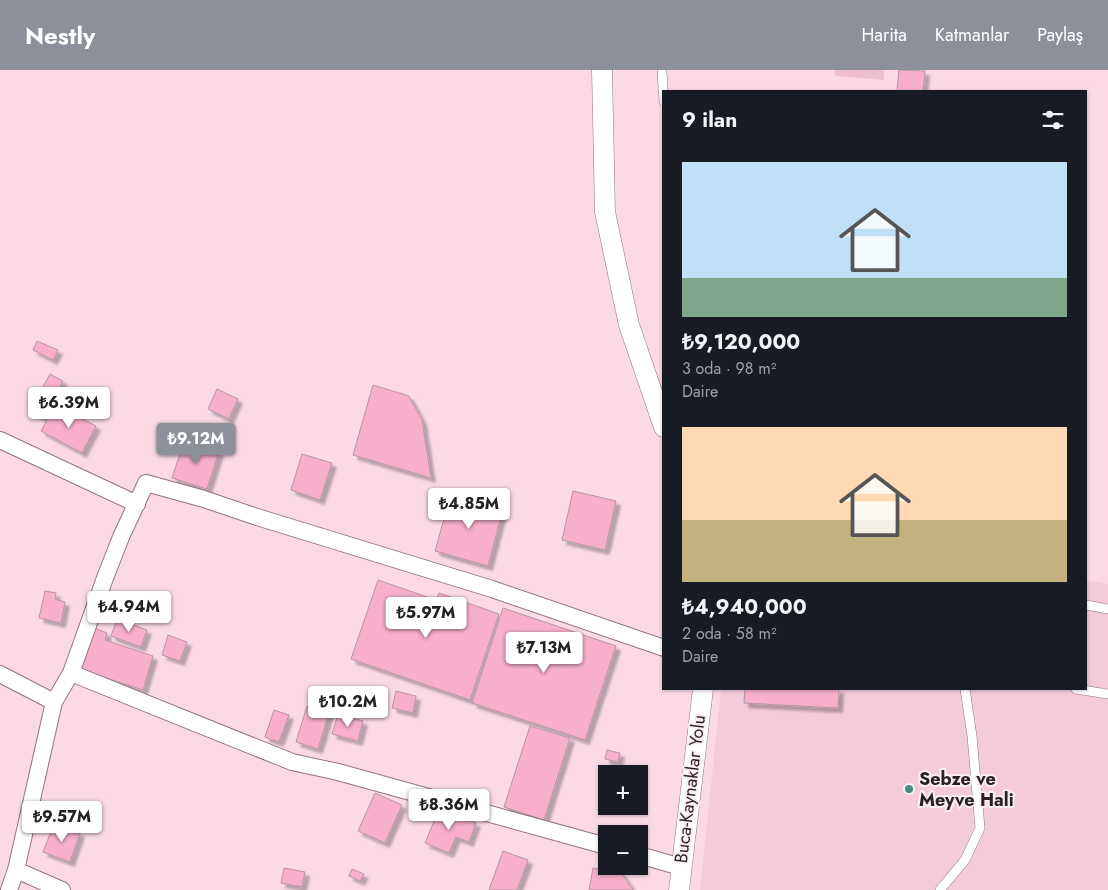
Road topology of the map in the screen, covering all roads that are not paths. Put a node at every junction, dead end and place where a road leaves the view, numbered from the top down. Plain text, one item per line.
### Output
1 (602, 70) edge
2 (662, 72) dead end
3 (663, 90) edge
4 (662, 421) edge
5 (0, 440) edge
6 (138, 504) junction
7 (1087, 605) edge
8 (1108, 609) edge
9 (662, 647) edge
10 (0, 674) edge
11 (71, 674) junction
12 (703, 690) edge
13 (965, 690) edge
14 (1082, 690) edge
15 (1108, 694) edge
16 (54, 702) junction
17 (598, 844) edge
18 (648, 858) edge
19 (681, 867) junction
20 (16, 870) junction
21 (9, 890) edge
22 (62, 890) edge
23 (679, 890) edge
24 (940, 890) edge

1 - 4 street
2 - 3 lane
5 - 6 street
6 - 9 street
6 - 11 street
7 - 8 lane
10 - 16 street
11 - 16 street
11 - 17 street
12 - 19 street, Buca-Kaynaklar Yolu
13 - 24 lane
14 - 15 lane
16 - 20 street
18 - 19 street
19 - 23 street, Buca-Kaynaklar Yolu
20 - 21 street
20 - 22 street

